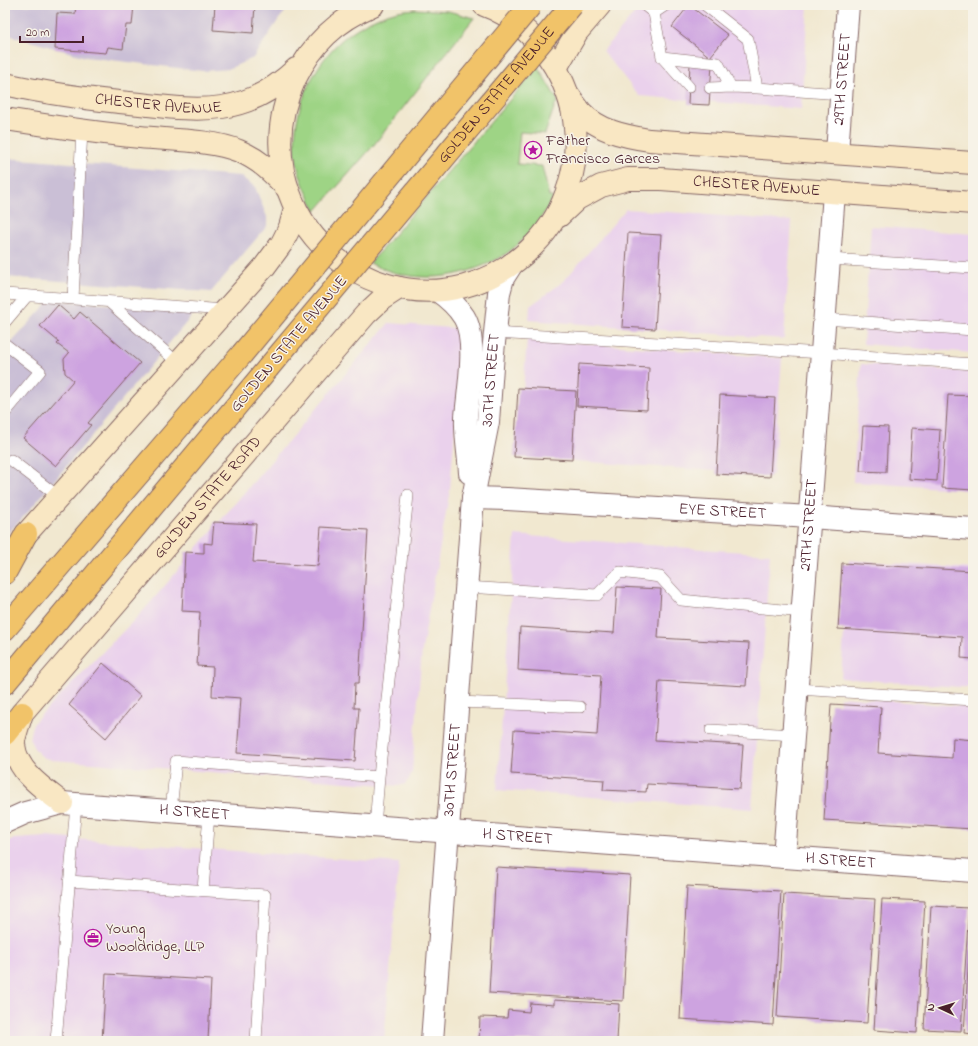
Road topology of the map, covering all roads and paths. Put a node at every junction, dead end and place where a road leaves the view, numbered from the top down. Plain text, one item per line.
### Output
1 (372, 5) edge
2 (484, 5) edge
3 (531, 5) edge
4 (572, 5) edge
5 (600, 5) edge
6 (644, 5) edge
7 (666, 5) edge
8 (705, 5) edge
9 (848, 5) edge
10 (510, 12) edge
11 (654, 13) junction
12 (662, 57) junction
13 (302, 64) junction
14 (556, 68) junction
15 (5, 84) edge
16 (689, 87) dead end
17 (731, 87) junction
18 (710, 88) dead end
19 (757, 88) junction
20 (568, 94) junction
21 (841, 94) junction
22 (5, 120) edge
23 (82, 131) junction
24 (837, 152) junction
25 (973, 163) edge
26 (287, 188) junction
27 (834, 193) junction
28 (973, 203) edge
29 (295, 209) junction
30 (553, 221) junction
31 (829, 259) junction
32 (512, 264) junction
33 (973, 268) edge
34 (399, 288) junction
35 (438, 291) junction
36 (5, 294) edge
37 (27, 296) junction
38 (72, 299) junction
39 (109, 302) junction
40 (225, 310) junction
41 (825, 319) junction
42 (5, 322) edge
43 (973, 330) edge
44 (495, 333) junction
45 (5, 344) edge
46 (822, 353) junction
47 (178, 363) junction
48 (973, 364) edge
49 (5, 413) edge
50 (7, 460) edge
51 (408, 495) dead end
52 (59, 496) junction
53 (472, 498) junction
54 (810, 517) junction
55 (973, 530) edge
56 (26, 534) junction
57 (5, 557) edge
58 (5, 573) edge
59 (466, 587) junction
60 (803, 612) junction
61 (5, 629) edge
62 (5, 683) edge
63 (797, 689) junction
64 (973, 700) edge
65 (458, 702) junction
66 (580, 707) dead end
67 (22, 713) junction
68 (711, 730) dead end
69 (5, 734) edge
70 (794, 735) junction
71 (379, 777) junction
72 (69, 804) junction
73 (171, 811) junction
74 (209, 814) junction
75 (5, 822) edge
76 (376, 826) junction
77 (448, 832) junction
78 (784, 857) junction
79 (973, 871) edge
80 (69, 881) junction
81 (203, 890) junction
82 (56, 1041) edge
83 (256, 1041) edge
84 (432, 1041) edge

1 - 13 main road
2 - 10 main road
3 - 61 highway, GOLDEN STATE AVENUE, bridge
4 - 62 highway, GOLDEN STATE AVENUE, bridge
5 - 14 main road
6 - 11 lane
7 - 11 lane
8 - 19 lane
9 - 21 street, 29TH STREET
10 - 14 main road
11 - 12 lane
12 - 16 lane
12 - 17 lane
13 - 15 main road, CHESTER AVENUE
13 - 26 main road
14 - 20 main road
17 - 18 lane
17 - 19 lane
19 - 21 lane
20 - 24 main road
20 - 30 main road
21 - 24 street, 29TH STREET
22 - 23 main road
23 - 26 main road
23 - 38 lane
24 - 25 main road
26 - 29 main road
27 - 28 main road, CHESTER AVENUE
27 - 30 main road, CHESTER AVENUE
27 - 31 street, 29TH STREET
29 - 34 main road
29 - 40 main road
30 - 32 main road
31 - 33 lane
31 - 41 street, 29TH STREET
32 - 35 main road
32 - 44 street, 30TH STREET
34 - 35 main road
34 - 67 main road, GOLDEN STATE ROAD
35 - 53 street, 30TH STREET
36 - 37 lane
37 - 38 lane
37 - 42 lane
38 - 39 lane
39 - 40 lane
39 - 47 lane
40 - 47 main road
41 - 43 lane
41 - 46 street, 29TH STREET
44 - 46 lane
44 - 53 street, 30TH STREET
45 - 49 lane
46 - 48 lane
46 - 54 street, 29TH STREET
47 - 52 main road
50 - 52 lane
51 - 71 lane
52 - 56 main road
53 - 54 street, EYE STREET
53 - 59 street, 30TH STREET
54 - 55 street, EYE STREET
54 - 60 street, 29TH STREET
56 - 57 street
56 - 58 highway
59 - 60 lane
59 - 65 street, 30TH STREET
60 - 63 street, 29TH STREET
63 - 64 lane
63 - 70 street, 29TH STREET
65 - 66 lane
65 - 77 street, 30TH STREET
67 - 69 highway
67 - 72 main road
68 - 70 lane
70 - 78 street, 29TH STREET
71 - 73 lane
71 - 76 lane
72 - 73 street, H STREET
72 - 75 street
72 - 80 lane
73 - 74 street, H STREET
74 - 76 street, H STREET
74 - 81 lane
76 - 77 street, H STREET
77 - 78 street, H STREET
77 - 84 street, 30TH STREET
78 - 79 street, H STREET
80 - 81 lane
80 - 82 lane
81 - 83 lane

